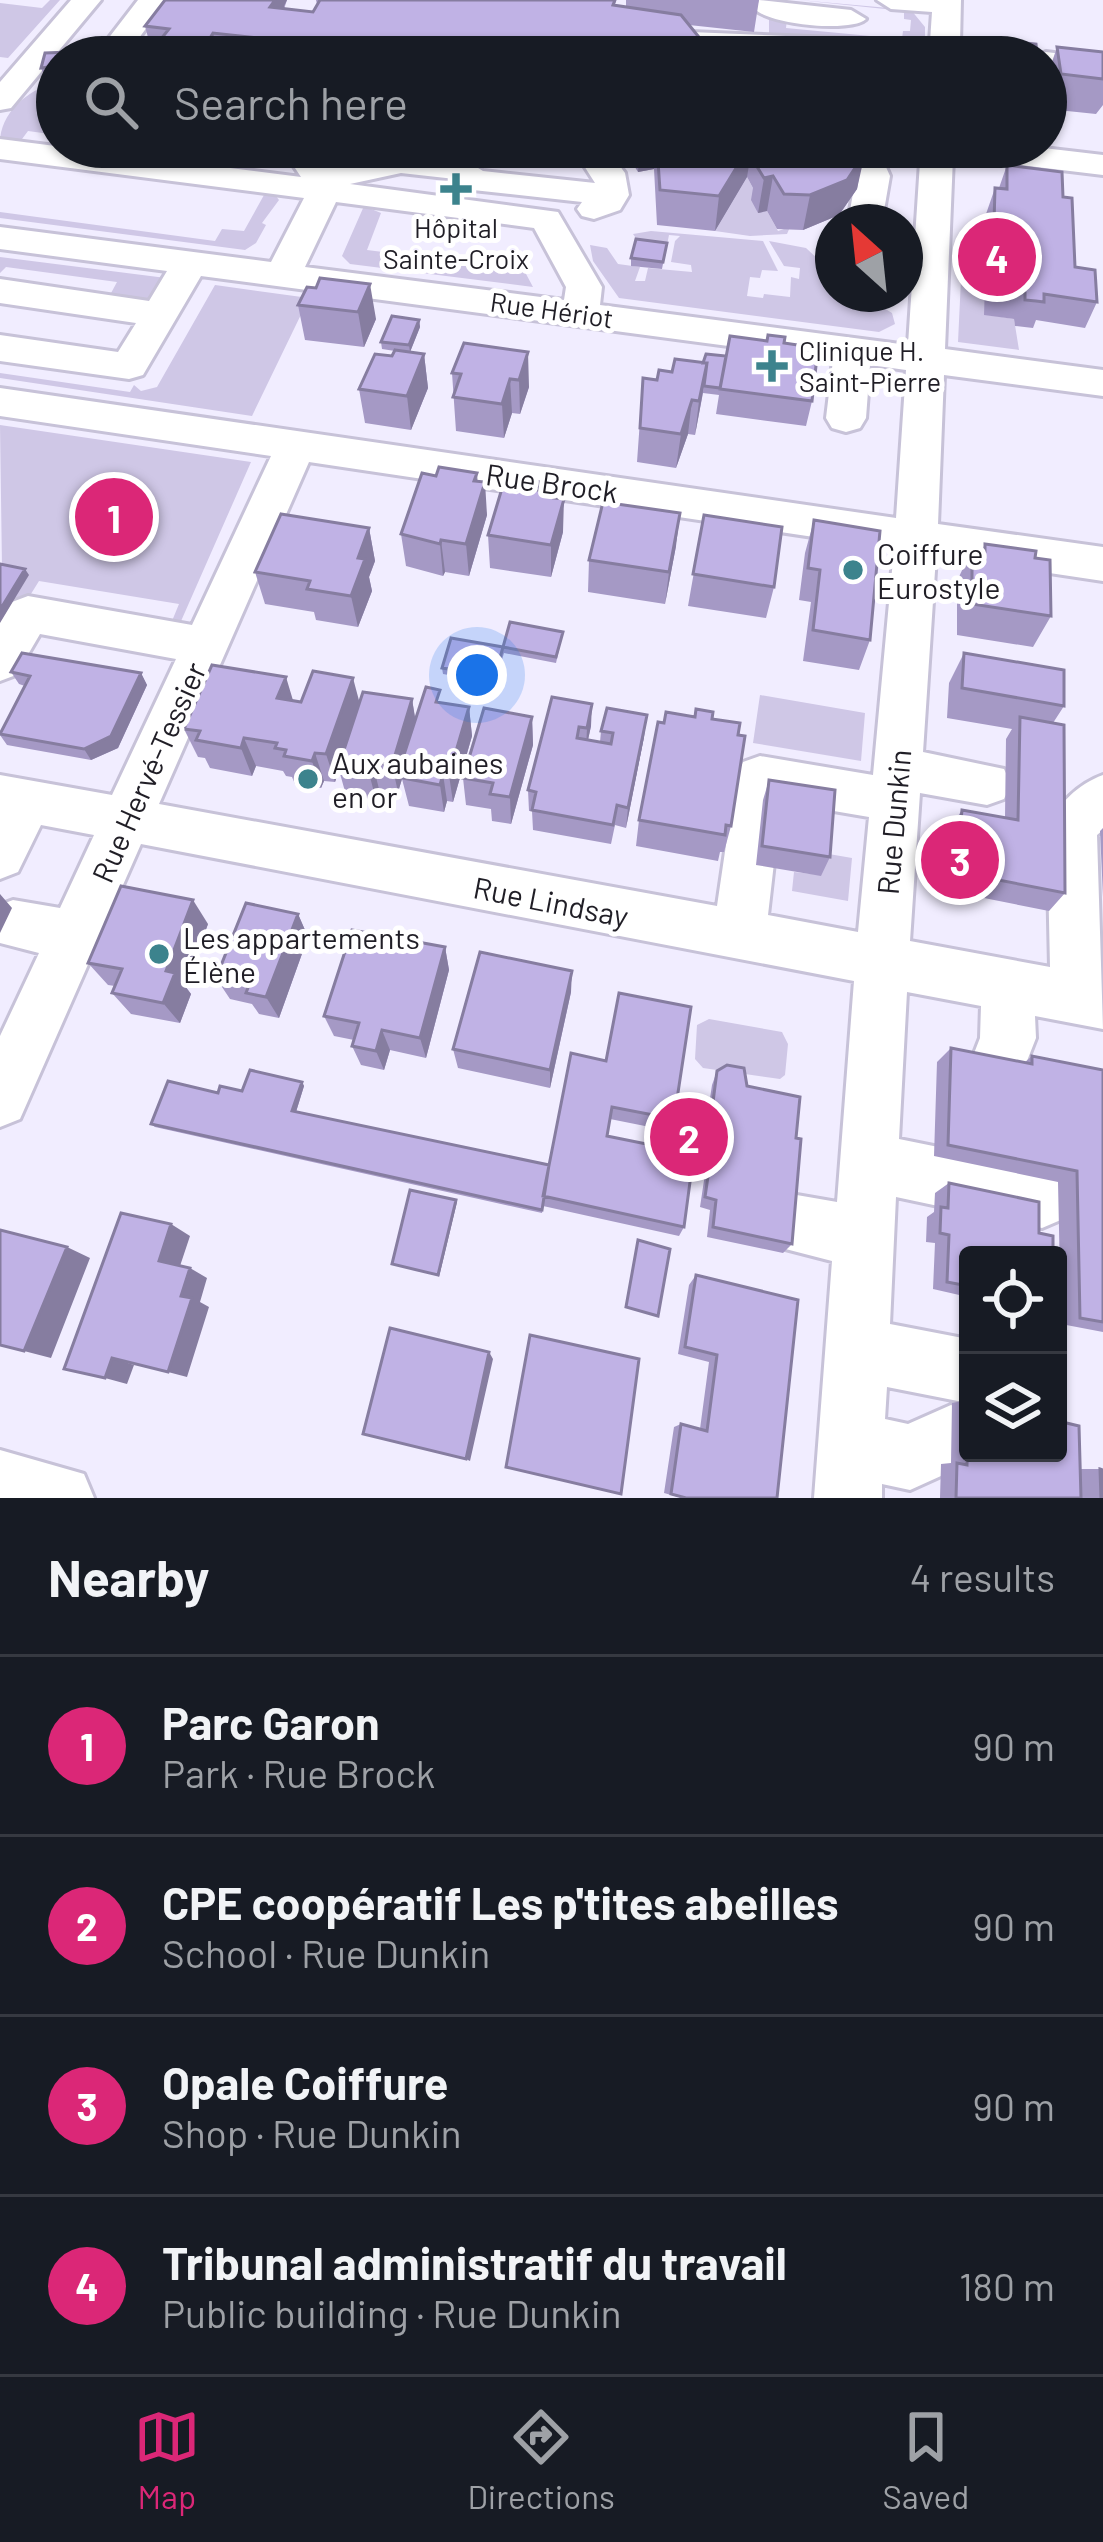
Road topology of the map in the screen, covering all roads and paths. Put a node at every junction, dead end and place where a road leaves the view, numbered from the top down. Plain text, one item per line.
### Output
1 (87, 0) edge
2 (773, 0) edge
3 (947, 3) edge
4 (147, 8) edge
5 (897, 12) edge
6 (615, 33) edge
7 (56, 36) edge
8 (125, 36) edge
9 (148, 36) edge
10 (636, 36) edge
11 (945, 36) edge
12 (36, 59) edge
13 (1067, 64) edge
14 (1103, 68) edge
15 (36, 83) edge
16 (7, 93) edge
17 (1067, 161) edge
18 (1103, 165) edge
19 (250, 168) edge
20 (457, 168) edge
21 (605, 168) edge
22 (870, 168) edge
23 (941, 168) edge
24 (314, 174) edge
25 (612, 196) junction
26 (868, 204) edge
27 (550, 227) junction
28 (0, 238) edge
29 (191, 262) junction
30 (269, 271) junction
31 (0, 291) edge
32 (580, 313) junction
33 (159, 314) junction
34 (0, 348) edge
35 (854, 350) junction
36 (926, 359) junction
37 (1103, 383) edge
38 (0, 402) edge
39 (846, 418) dead end
40 (296, 445) junction
41 (916, 536) junction
42 (1103, 564) edge
43 (206, 646) junction
44 (0, 662) edge
45 (896, 784) junction
46 (987, 784) dead end
47 (1103, 796) edge
48 (14, 799) edge
49 (126, 821) junction
50 (0, 856) edge
51 (14, 924) dead end
52 (74, 935) junction
53 (739, 936) junction
54 (882, 964) junction
55 (1008, 987) junction
56 (1090, 1001) edge
57 (994, 1074) edge
58 (0, 1099) edge
59 (869, 1162) junction
60 (1011, 1184) edge
61 (791, 1224) edge
62 (864, 1237) junction
63 (857, 1349) junction
64 (959, 1369) edge
65 (951, 1438) dead end
66 (849, 1471) edge
67 (0, 1483) edge
68 (60, 1498) edge

1 - 7 street
2 - 5 street
3 - 5 street
3 - 11 street
4 - 8 street
4 - 9 street
6 - 10 street
12 - 16 street
13 - 14 street
15 - 16 street
17 - 18 street
19 - 24 street
20 - 25 street
21 - 25 street
22 - 26 street
23 - 36 street, Rue Dunkin
24 - 27 street
24 - 30 street
25 - 27 street
27 - 32 street
28 - 29 street, Rue Hériot
29 - 30 street, Rue Hériot
29 - 33 street
30 - 32 street, Rue Hériot
31 - 33 street
32 - 35 street, Rue Hériot
33 - 34 street
35 - 36 street, Rue Hériot
35 - 39 street
36 - 37 street, Rue Hériot
36 - 41 street, Rue Dunkin
38 - 40 street, Rue Brock
40 - 41 street, Rue Brock
40 - 43 street, Rue Hervé-Tessier
41 - 42 street, Rue Brock
41 - 45 street, Rue Dunkin
43 - 44 street
43 - 49 street, Rue Hervé-Tessier
45 - 46 street
45 - 53 street
45 - 54 street, Rue Dunkin
47 - 56 street
48 - 49 street, Rue Lindsay
48 - 50 street
49 - 52 street, Rue Hervé-Tessier
49 - 53 street, Rue Lindsay
51 - 52 street
52 - 58 street, Rue Hervé-Tessier
53 - 54 street, Rue Lindsay
54 - 55 street, Rue Lindsay
54 - 59 street, Rue Dunkin
55 - 56 street, Rue Lindsay
55 - 57 street
59 - 60 street
59 - 62 street, Rue Dunkin
61 - 62 street
62 - 63 street, Rue Dunkin
63 - 64 street
63 - 66 street, Rue Dunkin
65 - 66 street
67 - 68 street

